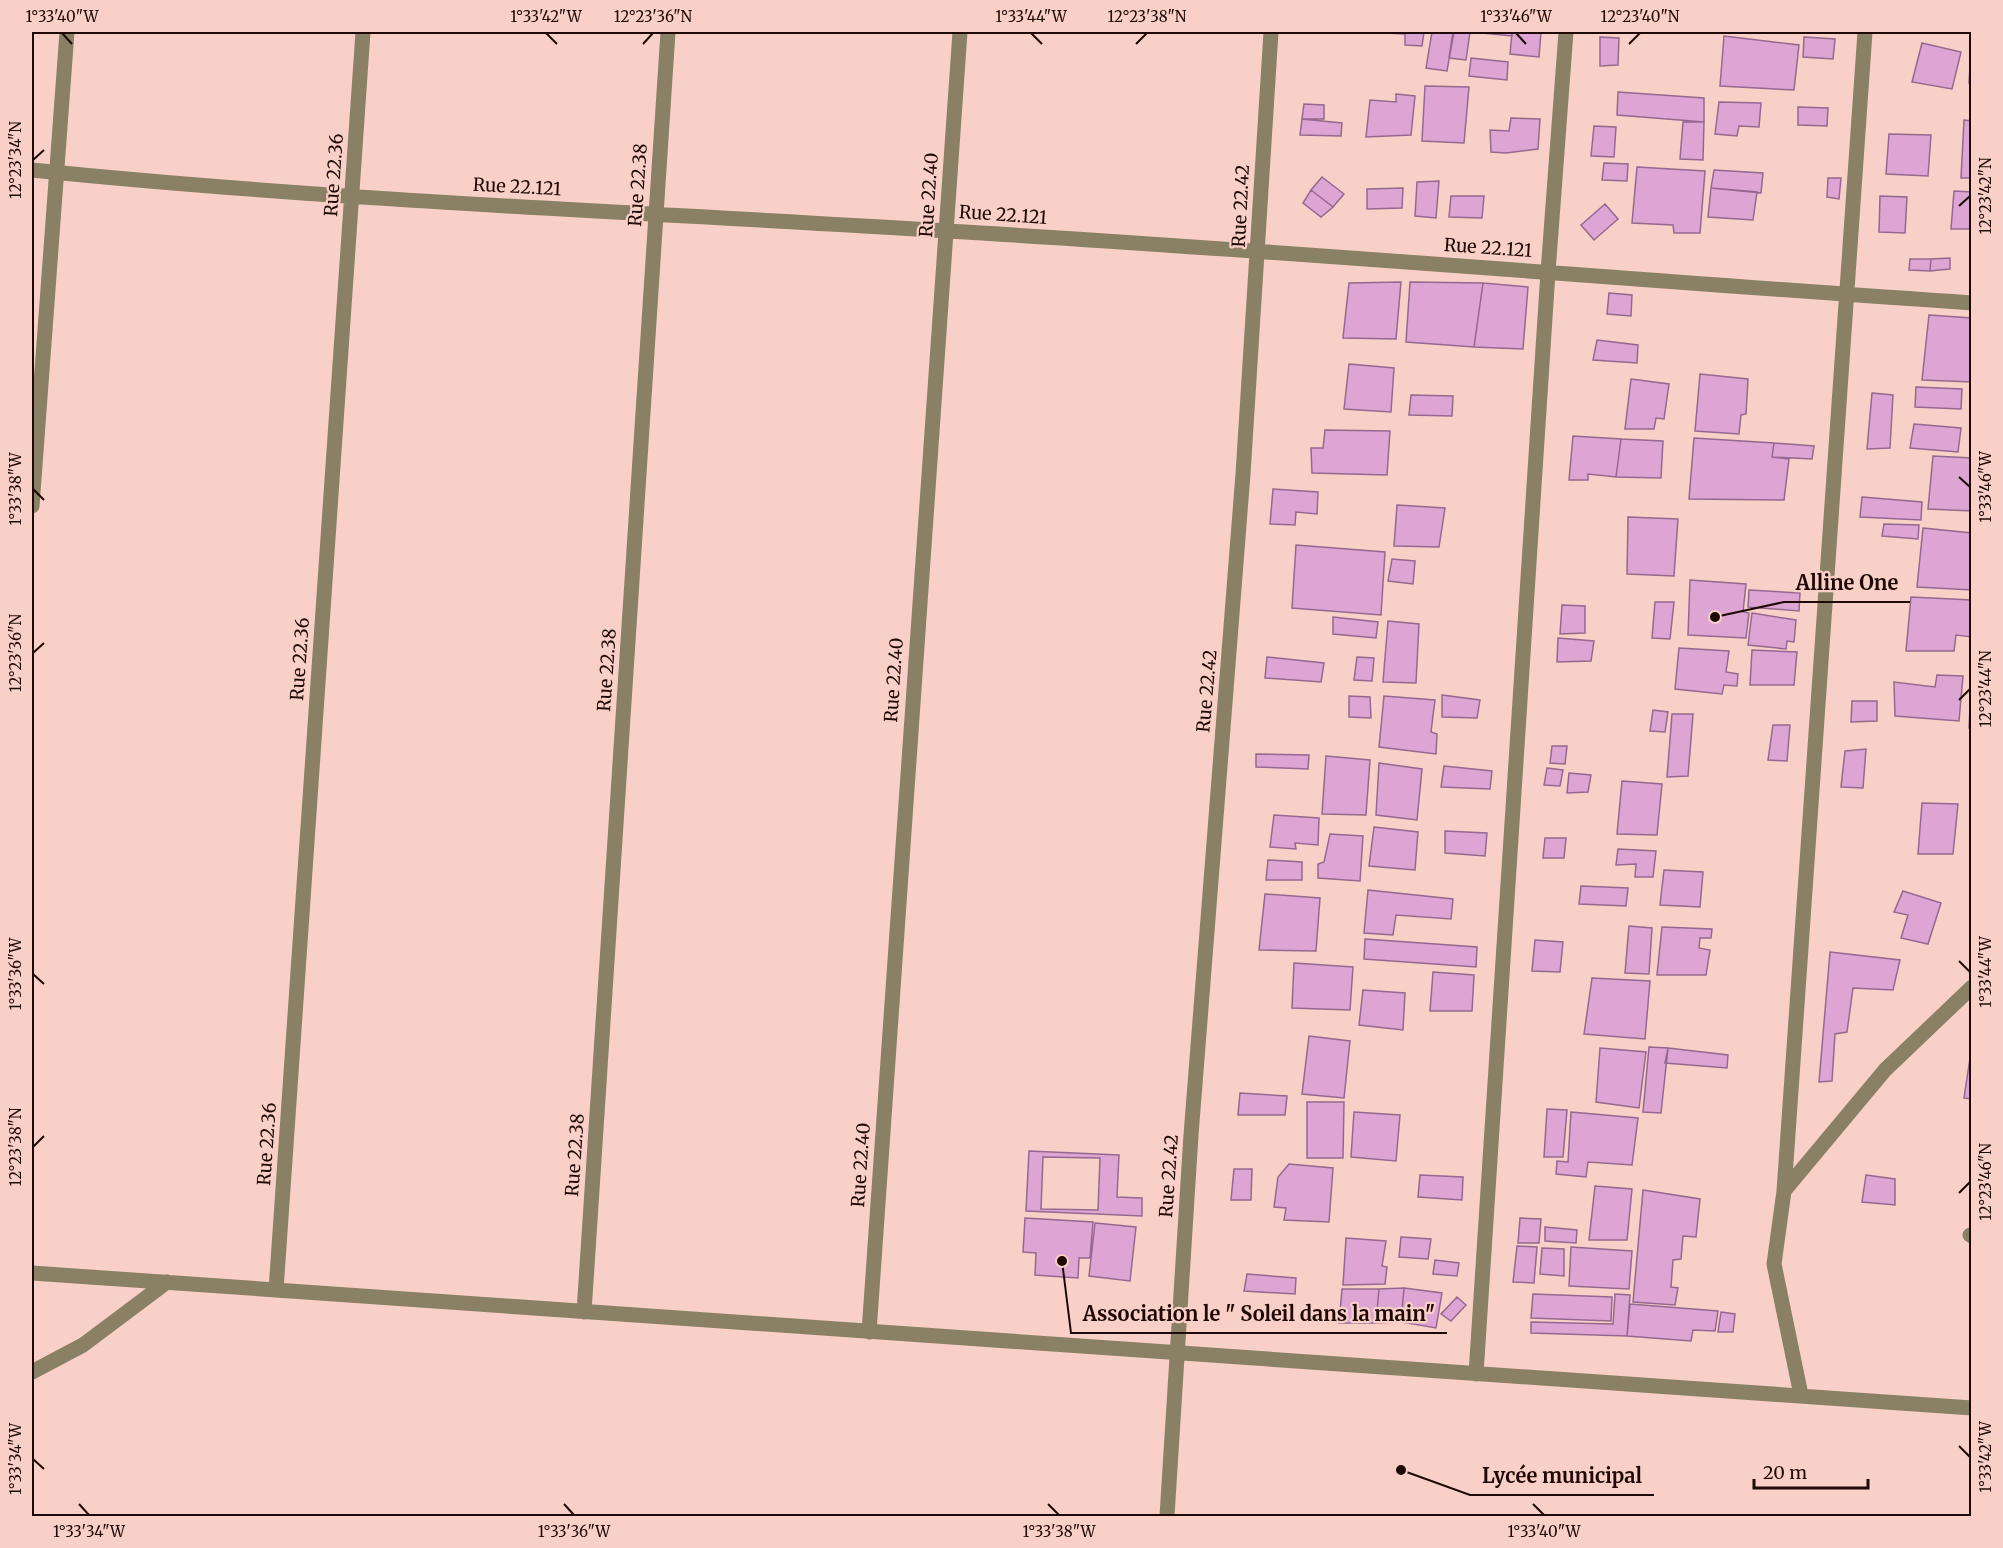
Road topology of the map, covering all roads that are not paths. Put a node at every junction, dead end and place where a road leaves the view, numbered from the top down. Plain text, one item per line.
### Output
1 (67, 32) edge
2 (363, 32) edge
3 (668, 32) edge
4 (960, 32) edge
5 (1271, 32) edge
6 (1566, 32) edge
7 (1865, 32) edge
8 (32, 170) edge
9 (55, 172) junction
10 (352, 197) junction
11 (656, 214) junction
12 (946, 230) junction
13 (1258, 250) junction
14 (1548, 272) junction
15 (1846, 294) junction
16 (1971, 303) edge
17 (32, 506) edge
18 (1971, 987) edge
19 (1784, 1191) junction
20 (32, 1273) edge
21 (167, 1282) junction
22 (276, 1290) junction
23 (584, 1311) junction
24 (869, 1332) junction
25 (1178, 1353) junction
26 (32, 1372) edge
27 (1476, 1374) junction
28 (1801, 1395) junction
29 (1971, 1408) edge
30 (1167, 1516) edge

1 - 9 street
2 - 10 street, Rue 22.36
3 - 11 street, Rue 22.38
4 - 12 street, Rue 22.40
5 - 13 street, Rue 22.42
6 - 14 street
7 - 15 street
8 - 9 street, Rue 22.121
9 - 10 street, Rue 22.121
9 - 17 street
10 - 11 street, Rue 22.121
10 - 22 street, Rue 22.36
11 - 12 street, Rue 22.121
11 - 23 street, Rue 22.38
12 - 13 street, Rue 22.121
12 - 24 street, Rue 22.40
13 - 14 street, Rue 22.121
13 - 25 street, Rue 22.42
14 - 15 street, Rue 22.121
14 - 27 street
15 - 16 street, Rue 22.121
15 - 19 street
18 - 19 street
19 - 28 street
20 - 21 street
21 - 22 street
21 - 26 street
22 - 23 street
23 - 24 street
24 - 25 street
25 - 27 street
25 - 30 street, Rue 22.42
27 - 28 street
28 - 29 street

